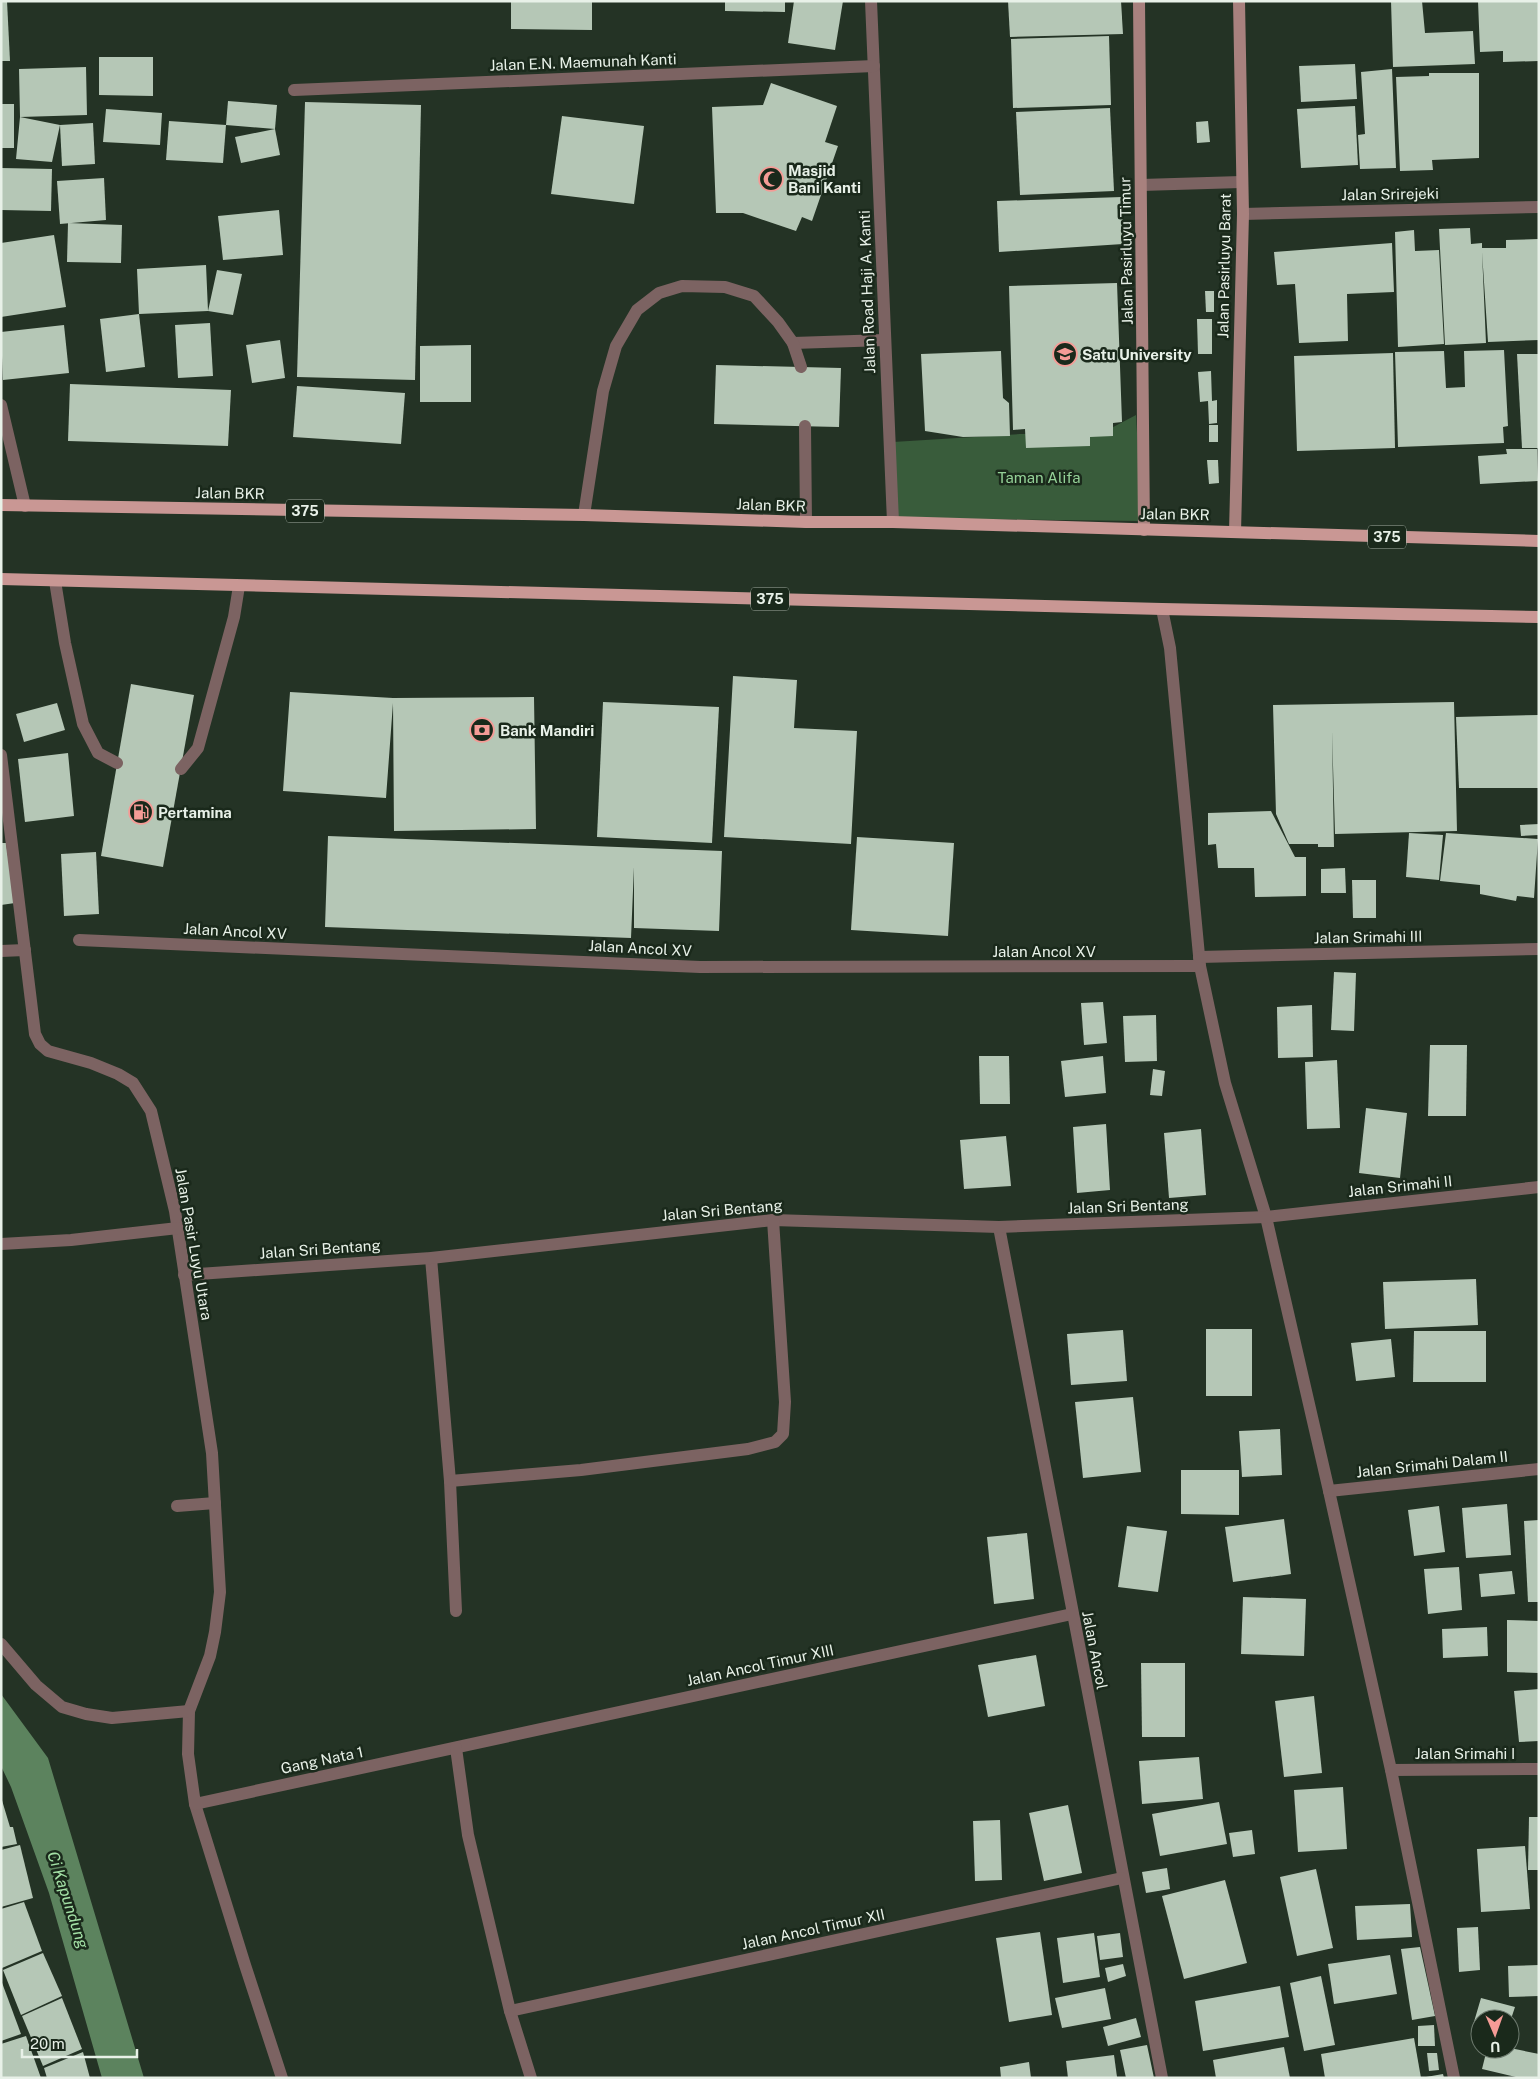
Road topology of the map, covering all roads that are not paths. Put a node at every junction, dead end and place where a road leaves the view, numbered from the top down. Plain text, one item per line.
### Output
1 (871, 1) edge
2 (1139, 1) edge
3 (1239, 1) edge
4 (874, 66) junction
5 (294, 90) dead end
6 (1242, 182) junction
7 (1141, 185) junction
8 (1539, 207) edge
9 (1242, 214) junction
10 (885, 340) junction
11 (793, 343) junction
12 (801, 367) dead end
13 (1, 405) edge
14 (804, 426) dead end
15 (1, 505) edge
16 (25, 506) junction
17 (584, 515) junction
18 (806, 522) junction
19 (893, 522) junction
20 (1144, 530) junction
21 (1235, 532) junction
22 (1539, 541) edge
23 (1, 579) edge
24 (55, 581) junction
25 (239, 586) junction
26 (1162, 609) junction
27 (1539, 617) edge
28 (1, 755) edge
29 (117, 763) dead end
30 (181, 769) dead end
31 (79, 940) dead end
32 (1539, 949) edge
33 (25, 950) junction
34 (1, 951) edge
35 (1200, 961) junction
36 (1539, 1187) edge
37 (1266, 1217) junction
38 (773, 1220) junction
39 (999, 1227) junction
40 (178, 1228) junction
41 (1, 1244) edge
42 (431, 1258) junction
43 (184, 1275) junction
44 (1539, 1469) edge
45 (450, 1481) junction
46 (1329, 1491) junction
47 (215, 1504) junction
48 (177, 1506) dead end
49 (456, 1611) dead end
50 (1072, 1614) junction
51 (1, 1644) edge
52 (190, 1711) junction
53 (456, 1748) junction
54 (1539, 1769) edge
55 (1391, 1770) junction
56 (195, 1804) junction
57 (1122, 1878) junction
58 (510, 2011) junction
59 (282, 2078) edge
60 (530, 2078) edge
61 (1162, 2078) edge
62 (1454, 2078) edge

1 - 4 street, Jalan Road Haji A. Kanti
2 - 7 street, Jalan Pasirluyu Timur
3 - 6 street, Jalan Pasirluyu Barat
4 - 5 street, Jalan E.N. Maemunah Kanti
4 - 10 street, Jalan Road Haji A. Kanti
6 - 7 street
6 - 9 street, Jalan Pasirluyu Barat
7 - 20 street, Jalan Pasirluyu Timur
8 - 9 street, Jalan Srirejeki
9 - 21 street, Jalan Pasirluyu Barat
10 - 11 street
10 - 19 street, Jalan Road Haji A. Kanti
11 - 12 street
11 - 17 street
13 - 16 street
14 - 18 street
15 - 16 main road, Jalan BKR / 375
16 - 17 main road, Jalan BKR / 375
17 - 18 main road, Jalan BKR / 375
18 - 19 main road, Jalan BKR / 375
19 - 20 main road, Jalan BKR / 375
20 - 21 main road, Jalan BKR / 375
21 - 22 main road, Jalan BKR / 375
23 - 24 main road, 375
24 - 25 main road, 375
24 - 29 street
25 - 26 main road, 375
25 - 30 street
26 - 27 main road, 375
26 - 35 street
28 - 33 street, Jalan Pasir Luyu Utara
31 - 35 street, Jalan Ancol XV
32 - 35 street, Jalan Srimahi III
33 - 34 street
33 - 40 street, Jalan Pasir Luyu Utara
35 - 37 street
36 - 37 street, Jalan Srimahi II
37 - 39 street, Jalan Sri Bentang
37 - 46 street
38 - 39 street, Jalan Sri Bentang
38 - 42 street, Jalan Sri Bentang
38 - 45 street
39 - 50 street, Jalan Ancol
40 - 41 street
40 - 43 street, Jalan Pasir Luyu Utara
42 - 43 street, Jalan Sri Bentang
42 - 45 street
43 - 47 street, Jalan Pasir Luyu Utara
44 - 46 street, Jalan Srimahi Dalam II
45 - 49 street
46 - 55 street
47 - 48 street
47 - 52 street, Jalan Pasir Luyu Utara
50 - 53 street, Jalan Ancol Timur XIII
50 - 57 street, Jalan Ancol
51 - 52 street
52 - 56 street, Jalan Pasir Luyu Utara
53 - 56 street, Gang Nata 1
53 - 58 street
54 - 55 street, Jalan Srimahi I
55 - 62 street
56 - 59 street, Jalan Pasir Luyu Utara
57 - 58 street, Jalan Ancol Timur XII
57 - 61 street, Jalan Ancol
58 - 60 street

